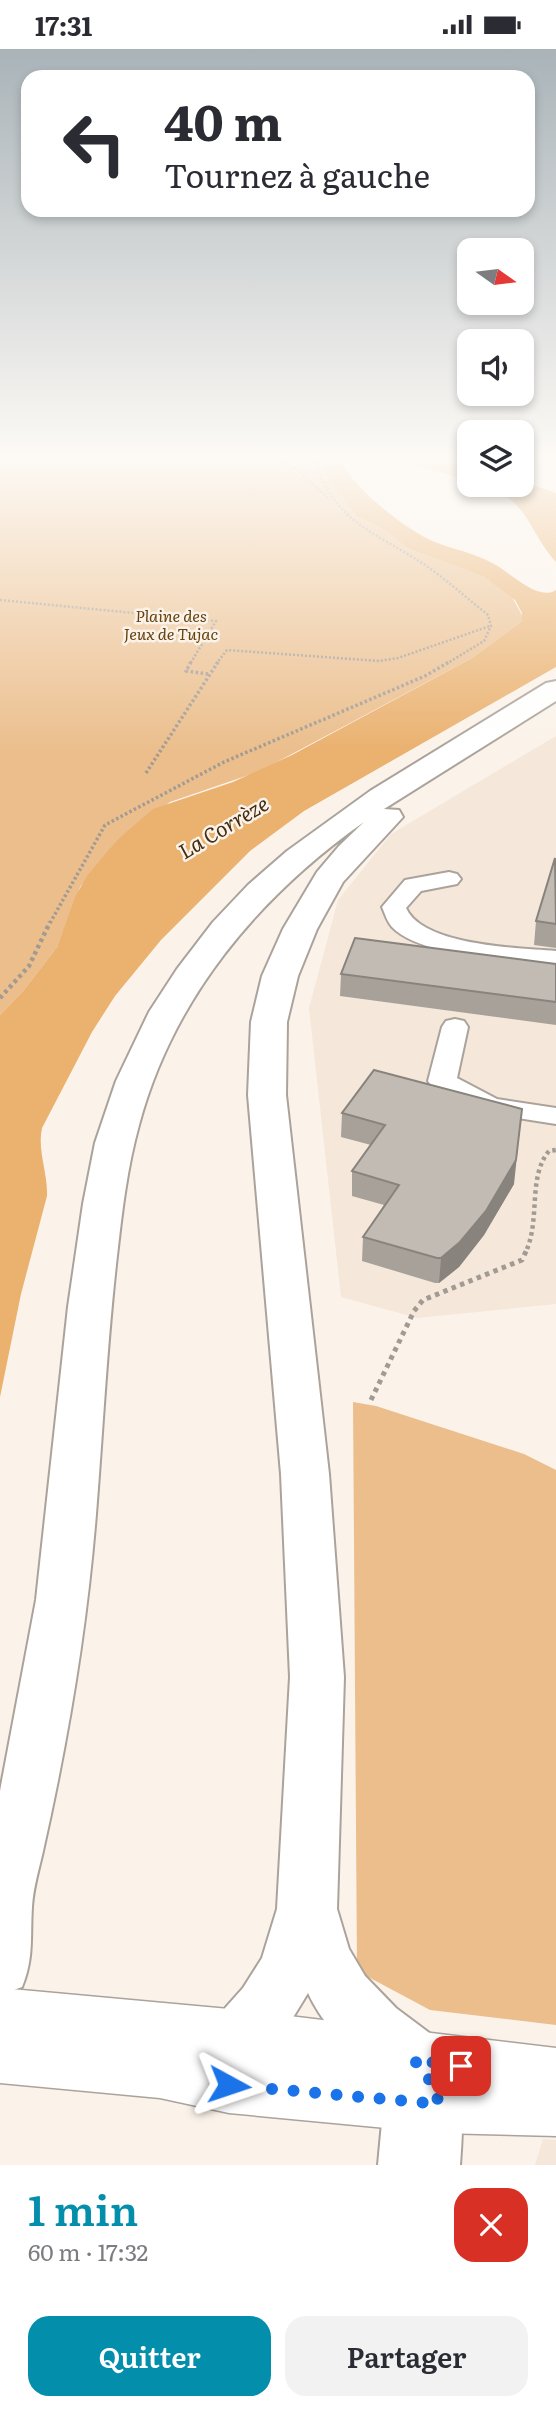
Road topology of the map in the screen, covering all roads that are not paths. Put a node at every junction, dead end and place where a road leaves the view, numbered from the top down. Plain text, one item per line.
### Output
1 (556, 689) edge
2 (556, 706) edge
3 (449, 879) dead end
4 (556, 959) edge
5 (455, 1027) dead end
6 (556, 1116) edge
7 (1, 1906) edge
8 (307, 1909) junction
9 (0, 1967) edge
10 (0, 2015) edge
11 (240, 2037) junction
12 (0, 2055) edge
13 (160, 2070) junction
14 (556, 2077) edge
15 (420, 2088) junction
16 (556, 2107) edge
17 (402, 2165) edge
18 (436, 2165) edge

1 - 7 highway
2 - 8 highway
3 - 4 lane
5 - 6 lane
7 - 9 highway
8 - 11 highway
8 - 15 highway
10 - 11 main road
11 - 13 main road
11 - 15 main road
12 - 13 main road
13 - 15 main road
14 - 15 main road
15 - 16 main road
15 - 17 lane
15 - 18 lane

